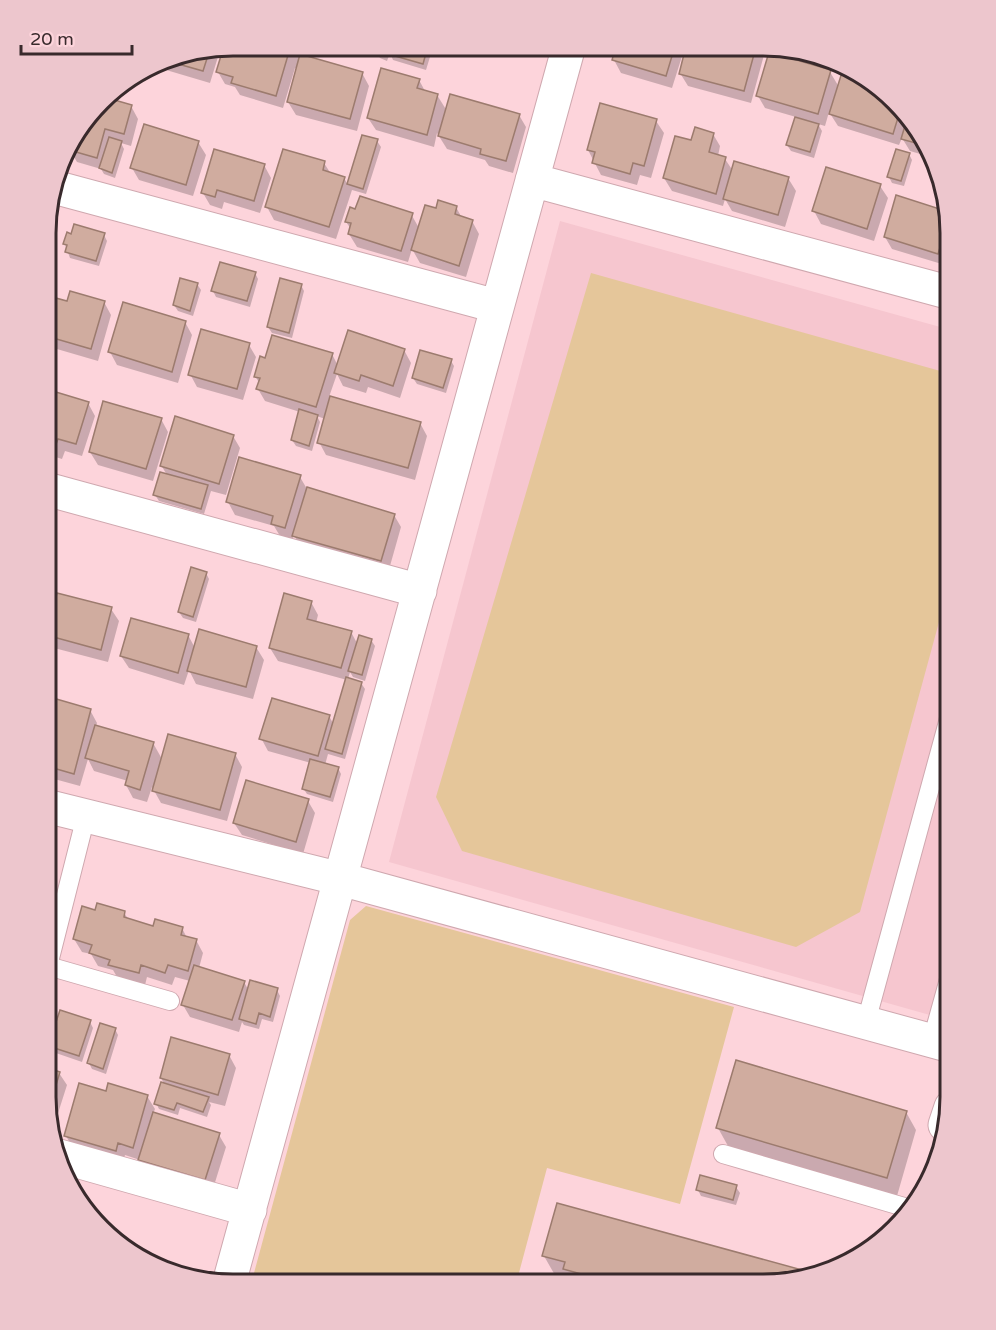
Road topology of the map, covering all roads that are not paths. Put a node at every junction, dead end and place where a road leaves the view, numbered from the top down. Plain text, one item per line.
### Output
1 (565, 56) edge
2 (532, 180) junction
3 (62, 189) edge
4 (940, 290) edge
5 (496, 306) junction
6 (56, 492) edge
7 (420, 591) junction
8 (940, 778) edge
9 (56, 808) edge
10 (86, 816) junction
11 (340, 879) junction
12 (56, 934) edge
13 (56, 968) edge
14 (170, 1001) dead end
15 (866, 1022) junction
16 (940, 1043) edge
17 (723, 1154) dead end
18 (67, 1158) edge
19 (903, 1207) edge
20 (250, 1210) junction
21 (232, 1274) edge

1 - 2 street
2 - 4 street
2 - 5 street
3 - 5 street
5 - 7 street
6 - 7 street
7 - 11 street
8 - 15 lane
9 - 10 street
10 - 11 street
10 - 12 lane
11 - 15 street
11 - 20 street
13 - 14 lane
15 - 16 street
17 - 19 lane
18 - 20 street
20 - 21 street

